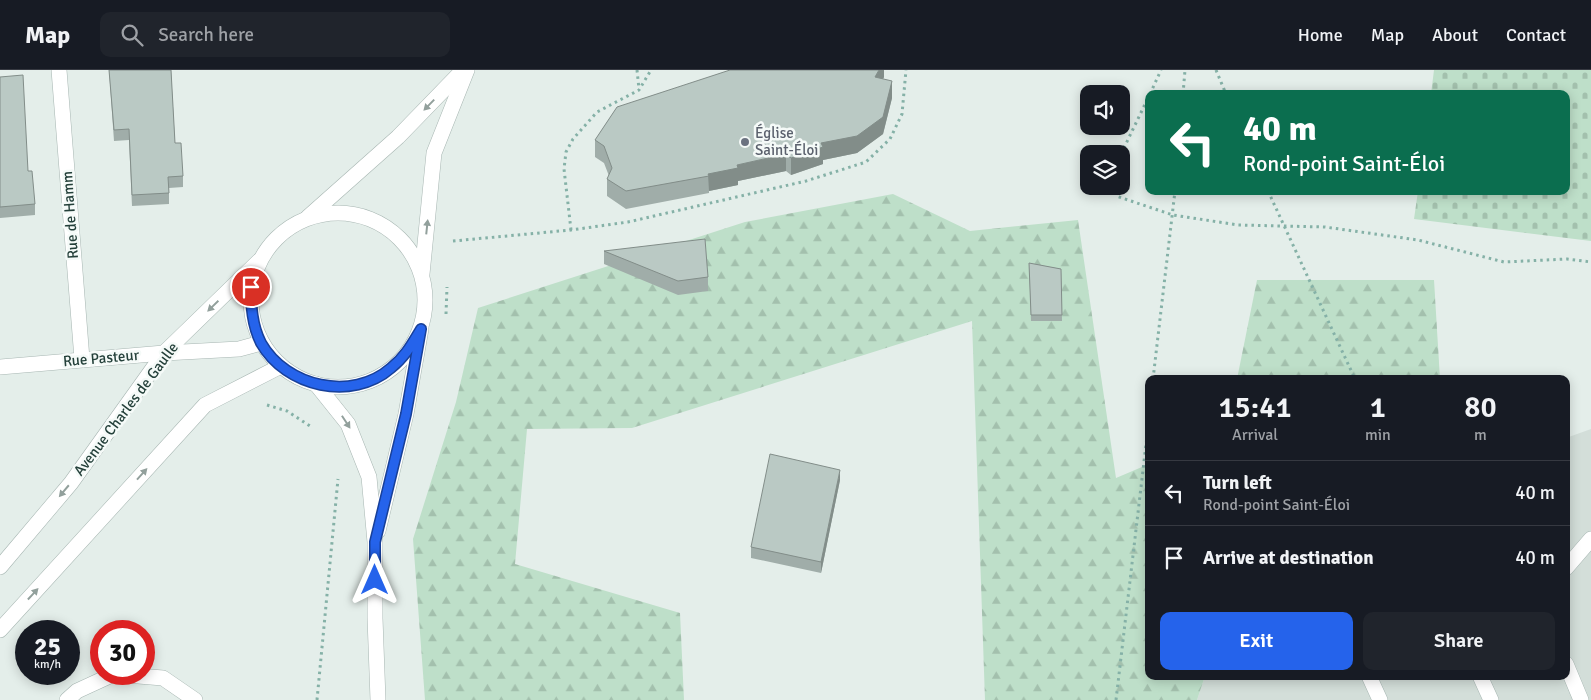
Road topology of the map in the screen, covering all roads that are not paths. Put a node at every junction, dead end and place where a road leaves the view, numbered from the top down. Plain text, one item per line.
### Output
1 (59, 70) edge
2 (463, 70) edge
3 (467, 70) edge
4 (307, 218) junction
5 (260, 260) junction
6 (422, 276) junction
7 (421, 329) junction
8 (261, 343) junction
9 (164, 353) junction
10 (82, 359) junction
11 (0, 366) edge
12 (281, 366) junction
13 (316, 384) junction
14 (1591, 539) edge
15 (375, 542) junction
16 (1570, 563) edge
17 (0, 568) edge
18 (0, 630) edge
19 (1570, 673) edge
20 (1372, 680) edge
21 (1482, 680) edge
22 (1591, 691) edge
23 (66, 700) edge
24 (194, 700) edge
25 (378, 700) edge
26 (1380, 700) edge
27 (1491, 700) edge
28 (1582, 700) edge

1 - 10 street, Rue de Hamm
2 -> 4 street
6 -> 3 street
4 - 5 street
4 - 6 street
5 - 8 street
5 -> 9 street, Avenue Charles de Gaulle
6 - 7 street
7 - 13 street
7 - 15 street
8 - 9 street, Rue Pasteur
8 - 12 street
9 - 10 street, Rue Pasteur
9 -> 17 street, Avenue Charles de Gaulle
10 - 11 street, Rue Pasteur
12 - 13 street
18 -> 12 street
13 -> 15 street
14 - 16 street
15 - 25 street
19 - 28 street
20 - 26 street
21 - 27 street
22 - 28 street
23 - 24 street

